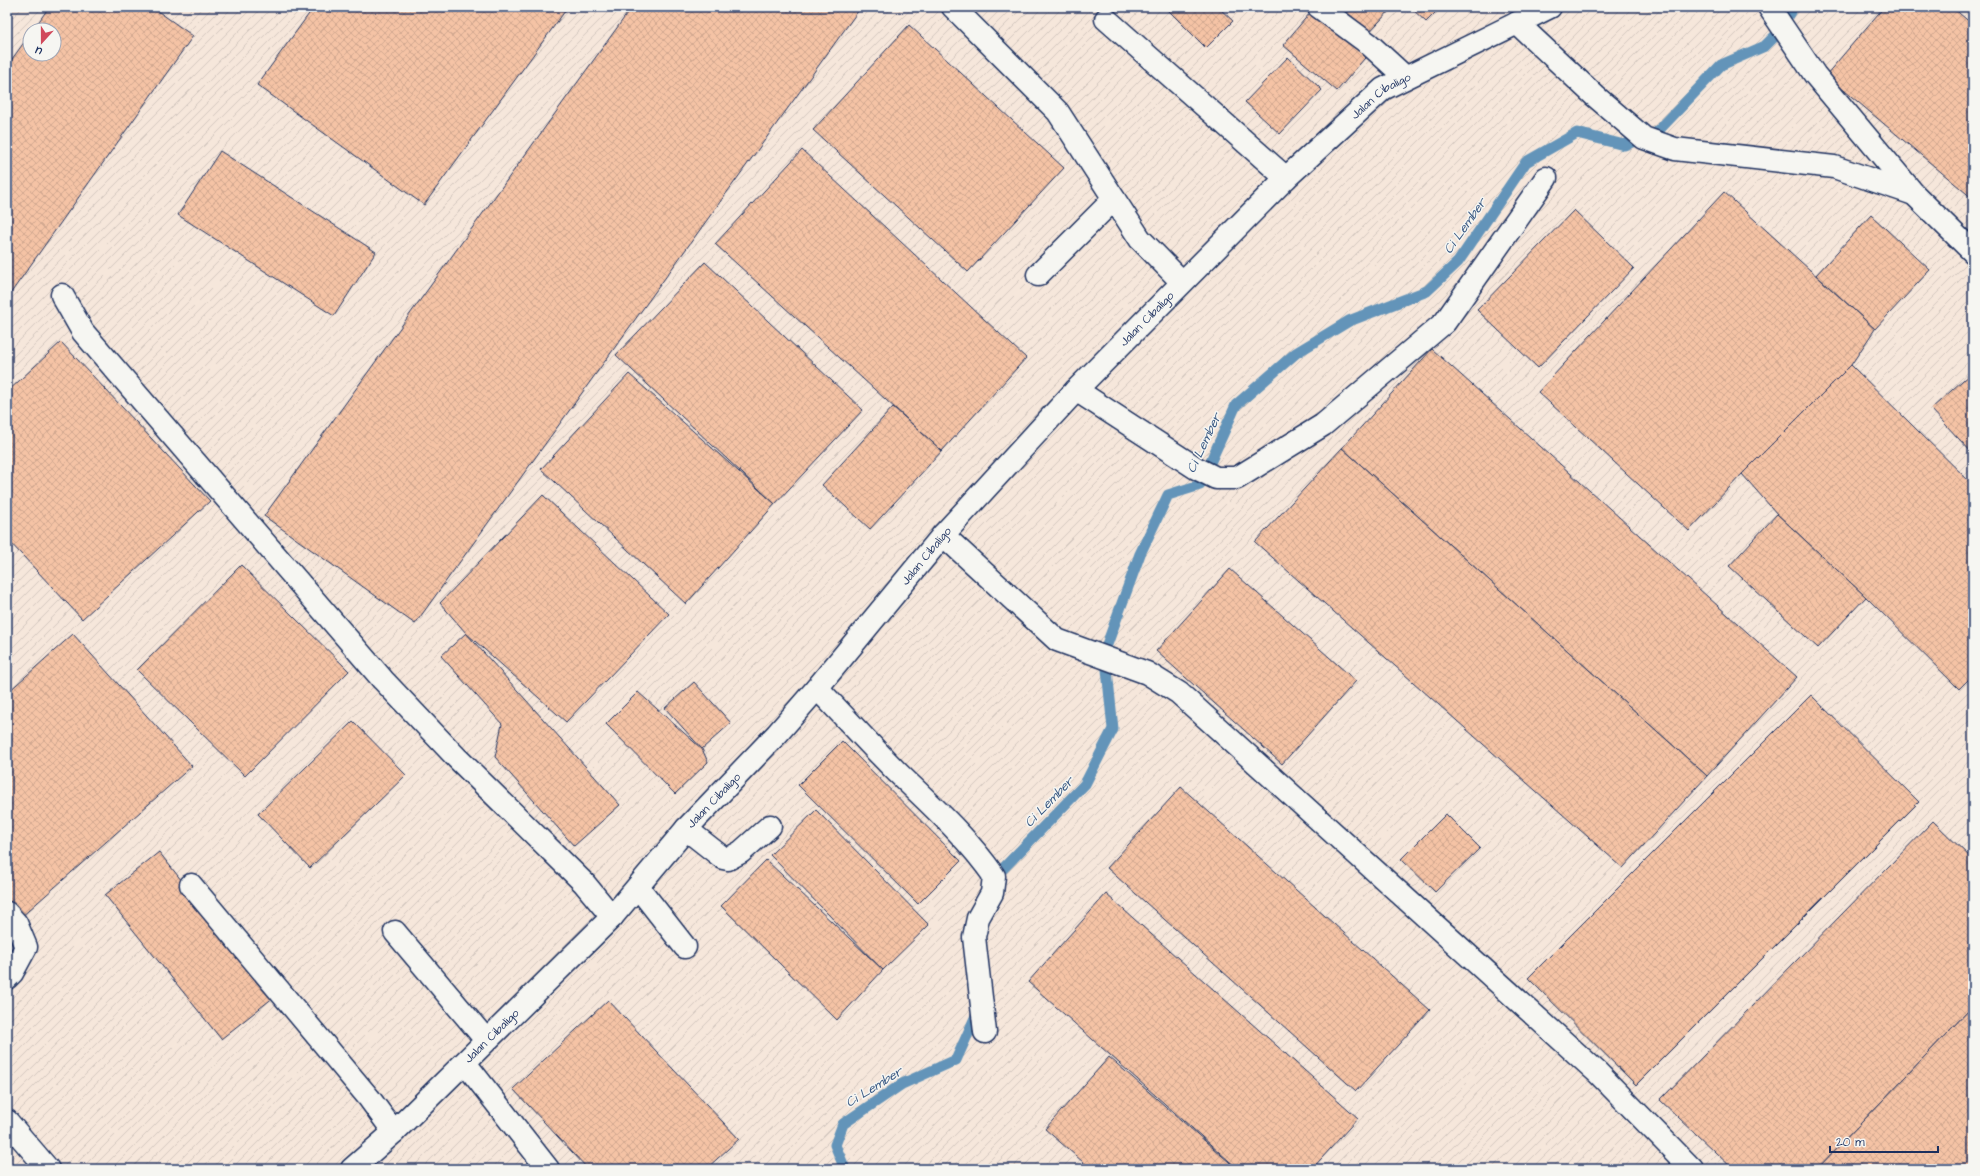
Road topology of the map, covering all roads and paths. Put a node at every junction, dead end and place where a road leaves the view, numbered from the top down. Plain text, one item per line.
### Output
1 (953, 7) edge
2 (1319, 7) edge
3 (1550, 7) edge
4 (1769, 7) edge
5 (1106, 19) dead end
6 (1517, 22) junction
7 (1405, 77) junction
8 (1286, 178) junction
9 (1546, 178) dead end
10 (1914, 194) junction
11 (1114, 199) junction
12 (1973, 252) edge
13 (1038, 275) dead end
14 (1182, 282) junction
15 (62, 295) dead end
16 (1076, 390) junction
17 (944, 534) junction
18 (818, 688) junction
19 (770, 826) dead end
20 (686, 829) junction
21 (191, 885) dead end
22 (638, 887) junction
23 (612, 917) junction
24 (11, 918) edge
25 (395, 932) dead end
26 (685, 947) dead end
27 (7, 978) edge
28 (985, 1032) dead end
29 (486, 1040) junction
30 (465, 1063) junction
31 (7, 1121) edge
32 (394, 1132) junction
33 (48, 1169) edge
34 (352, 1169) edge
35 (548, 1169) edge
36 (1692, 1169) edge

1 - 11 main road
2 - 7 main road
3 - 6 main road, Jalan Cibaligo
4 - 10 main road
5 - 8 main road
6 - 7 main road, Jalan Cibaligo
6 - 10 main road
7 - 8 main road, Jalan Cibaligo
8 - 14 main road, Jalan Cibaligo
9 - 16 main road
10 - 12 main road
11 - 13 main road
11 - 14 main road
14 - 16 main road, Jalan Cibaligo
15 - 23 main road
16 - 17 main road, Jalan Cibaligo
17 - 18 main road, Jalan Cibaligo
17 - 36 main road
18 - 20 main road, Jalan Cibaligo
18 - 28 main road
19 - 20 main road
20 - 22 main road, Jalan Cibaligo
21 - 32 main road
22 - 23 main road, Jalan Cibaligo
22 - 26 main road
23 - 29 main road, Jalan Cibaligo
24 - 27 main road
25 - 29 main road
29 - 30 main road, Jalan Cibaligo
30 - 32 main road, Jalan Cibaligo
30 - 35 main road
31 - 33 main road
32 - 34 main road, Jalan Cibaligo

